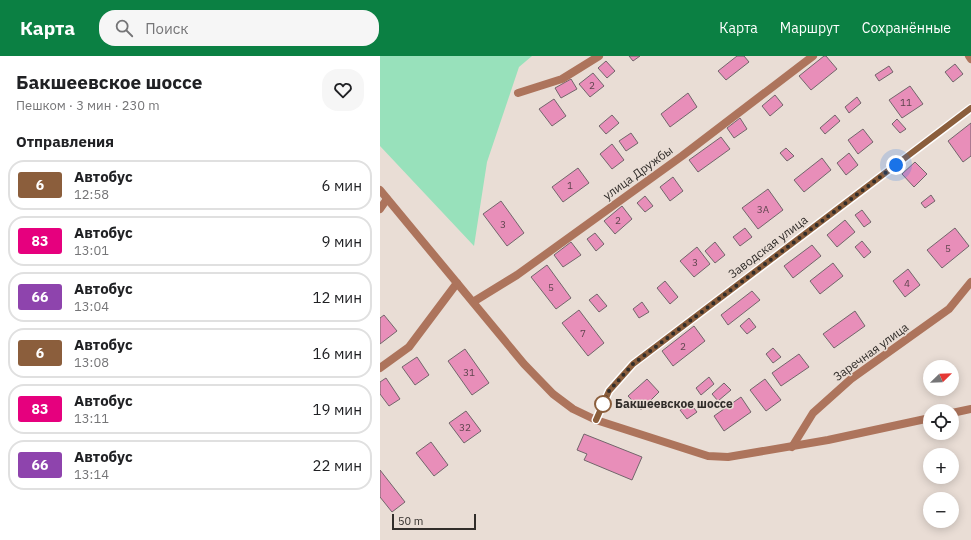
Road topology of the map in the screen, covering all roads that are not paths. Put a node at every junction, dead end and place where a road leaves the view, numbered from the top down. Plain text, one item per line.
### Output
1 (599, 56) edge
2 (813, 56) edge
3 (969, 56) edge
4 (971, 59) edge
5 (518, 93) dead end
6 (971, 108) edge
7 (380, 190) edge
8 (388, 199) junction
9 (380, 209) edge
10 (971, 282) edge
11 (458, 283) junction
12 (473, 302) junction
13 (380, 368) edge
14 (971, 409) edge
15 (959, 412) edge
16 (923, 419) edge
17 (596, 420) junction
18 (792, 447) junction

1 - 5 street
2 - 12 street, улица Дружбы
3 - 4 street
6 - 17 street, Заводская улица
7 - 8 street
8 - 9 street
8 - 11 street
10 - 18 street, Заречная улица
11 - 12 street
11 - 13 street
12 - 17 street
14 - 15 street
16 - 18 street
17 - 18 street

